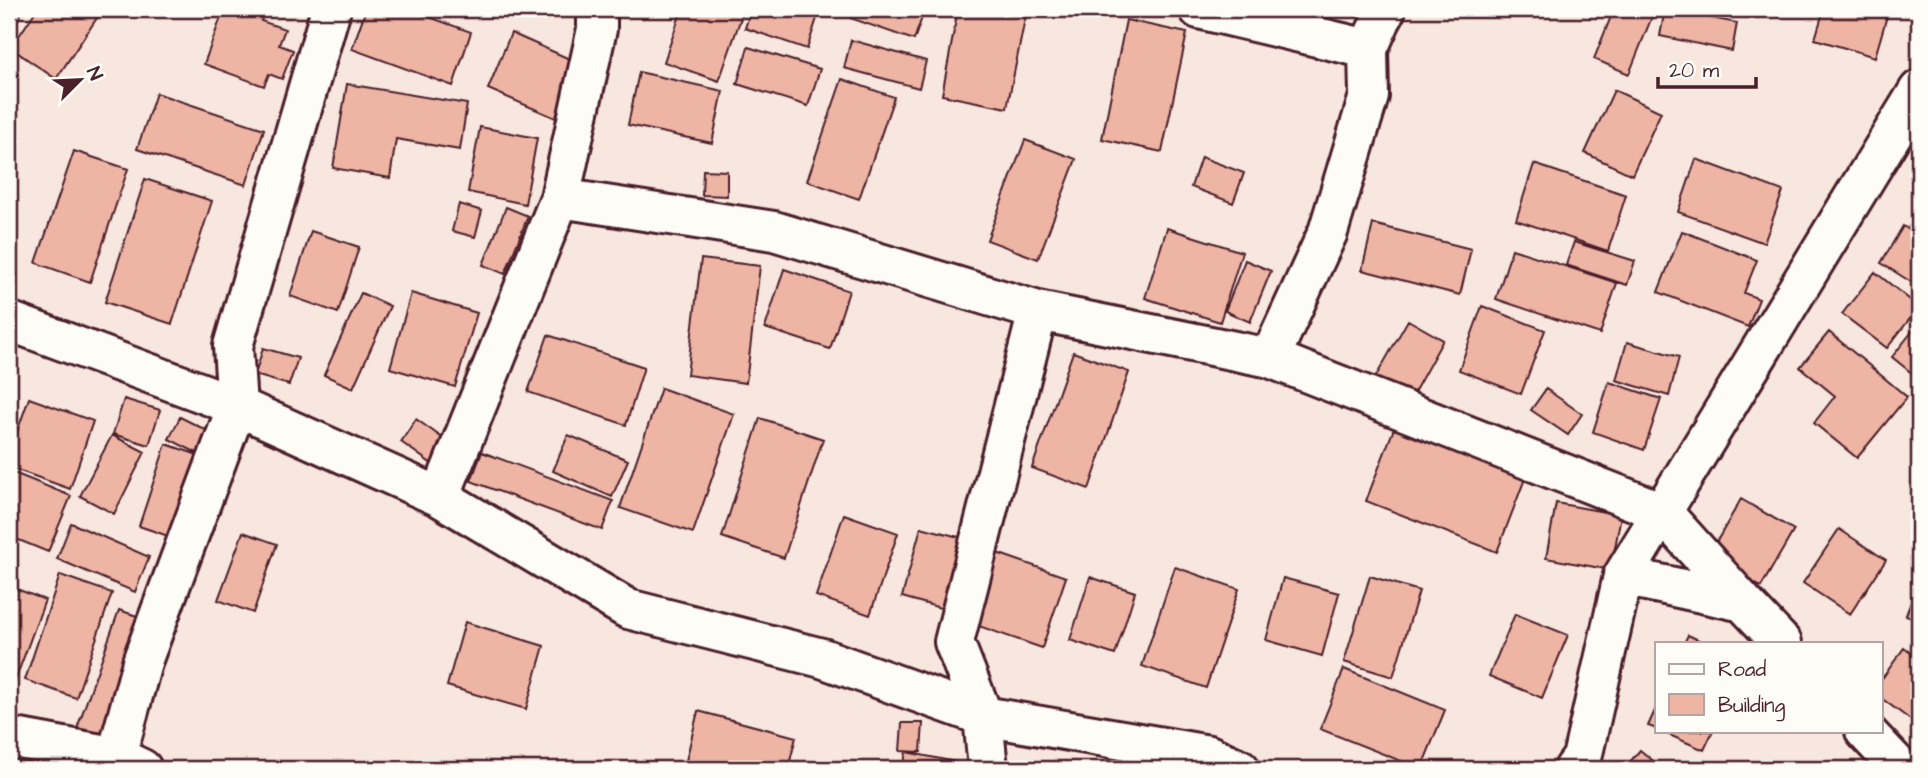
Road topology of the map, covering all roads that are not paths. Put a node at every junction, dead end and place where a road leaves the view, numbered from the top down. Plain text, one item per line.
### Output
1 (331, 9) edge
2 (597, 9) edge
3 (1199, 9) edge
4 (1385, 9) edge
5 (1368, 50) junction
6 (1919, 90) edge
7 (560, 198) junction
8 (1038, 311) junction
9 (9, 321) edge
10 (1270, 358) junction
11 (237, 405) junction
12 (440, 497) junction
13 (1662, 512) junction
14 (1623, 576) junction
15 (1743, 602) junction
16 (1781, 642) edge
17 (983, 716) junction
18 (1866, 732) edge
19 (9, 737) edge
20 (124, 765) edge
21 (1219, 765) edge
22 (988, 769) edge
23 (1574, 769) edge
24 (1901, 769) edge

1 - 11 street
2 - 7 street
3 - 5 street
4 - 5 street
5 - 10 street
6 - 13 street
7 - 8 street
7 - 12 street
8 - 10 street
8 - 17 street
9 - 11 street
10 - 13 street
11 - 12 street
11 - 20 street
12 - 17 street
13 - 14 street
13 - 15 street
14 - 15 street
14 - 23 street
15 - 16 street
17 - 21 street
17 - 22 street
18 - 24 street
19 - 20 street

